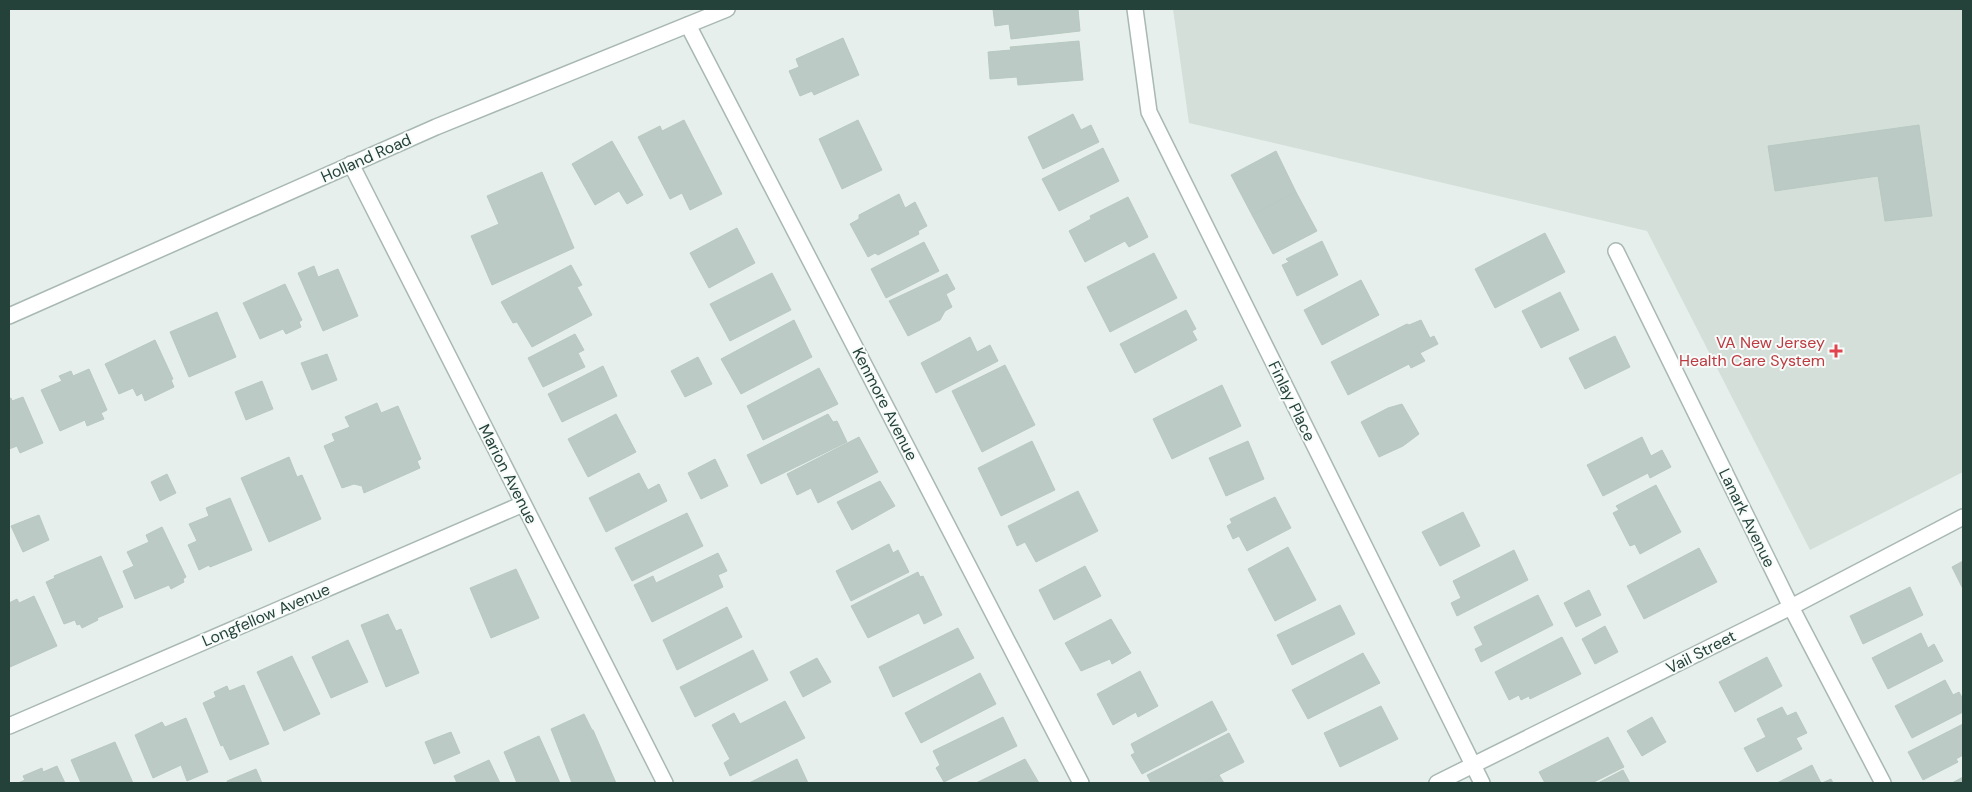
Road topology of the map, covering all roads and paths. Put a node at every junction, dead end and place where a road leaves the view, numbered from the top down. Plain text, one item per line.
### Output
1 (727, 9) edge
2 (1135, 9) edge
3 (688, 25) junction
4 (351, 164) junction
5 (1616, 251) dead end
6 (9, 316) edge
7 (523, 504) junction
8 (1963, 517) edge
9 (1791, 607) junction
10 (9, 726) edge
11 (1473, 766) junction
12 (665, 783) edge
13 (1081, 783) edge
14 (1436, 783) edge
15 (1482, 783) edge
16 (1883, 783) edge

1 - 3 street, Holland Road
2 - 11 street, Finlay Place
3 - 4 street, Holland Road
3 - 13 street, Kenmore Avenue
4 - 6 street, Holland Road
4 - 7 street, Marion Avenue
5 - 9 street, Lanark Avenue
7 - 10 street, Longfellow Avenue
7 - 12 street, Marion Avenue
8 - 9 street, Vail Street
9 - 11 street, Vail Street
9 - 16 street, Lanark Avenue
11 - 14 street, Vail Street
11 - 15 street, Finlay Place

